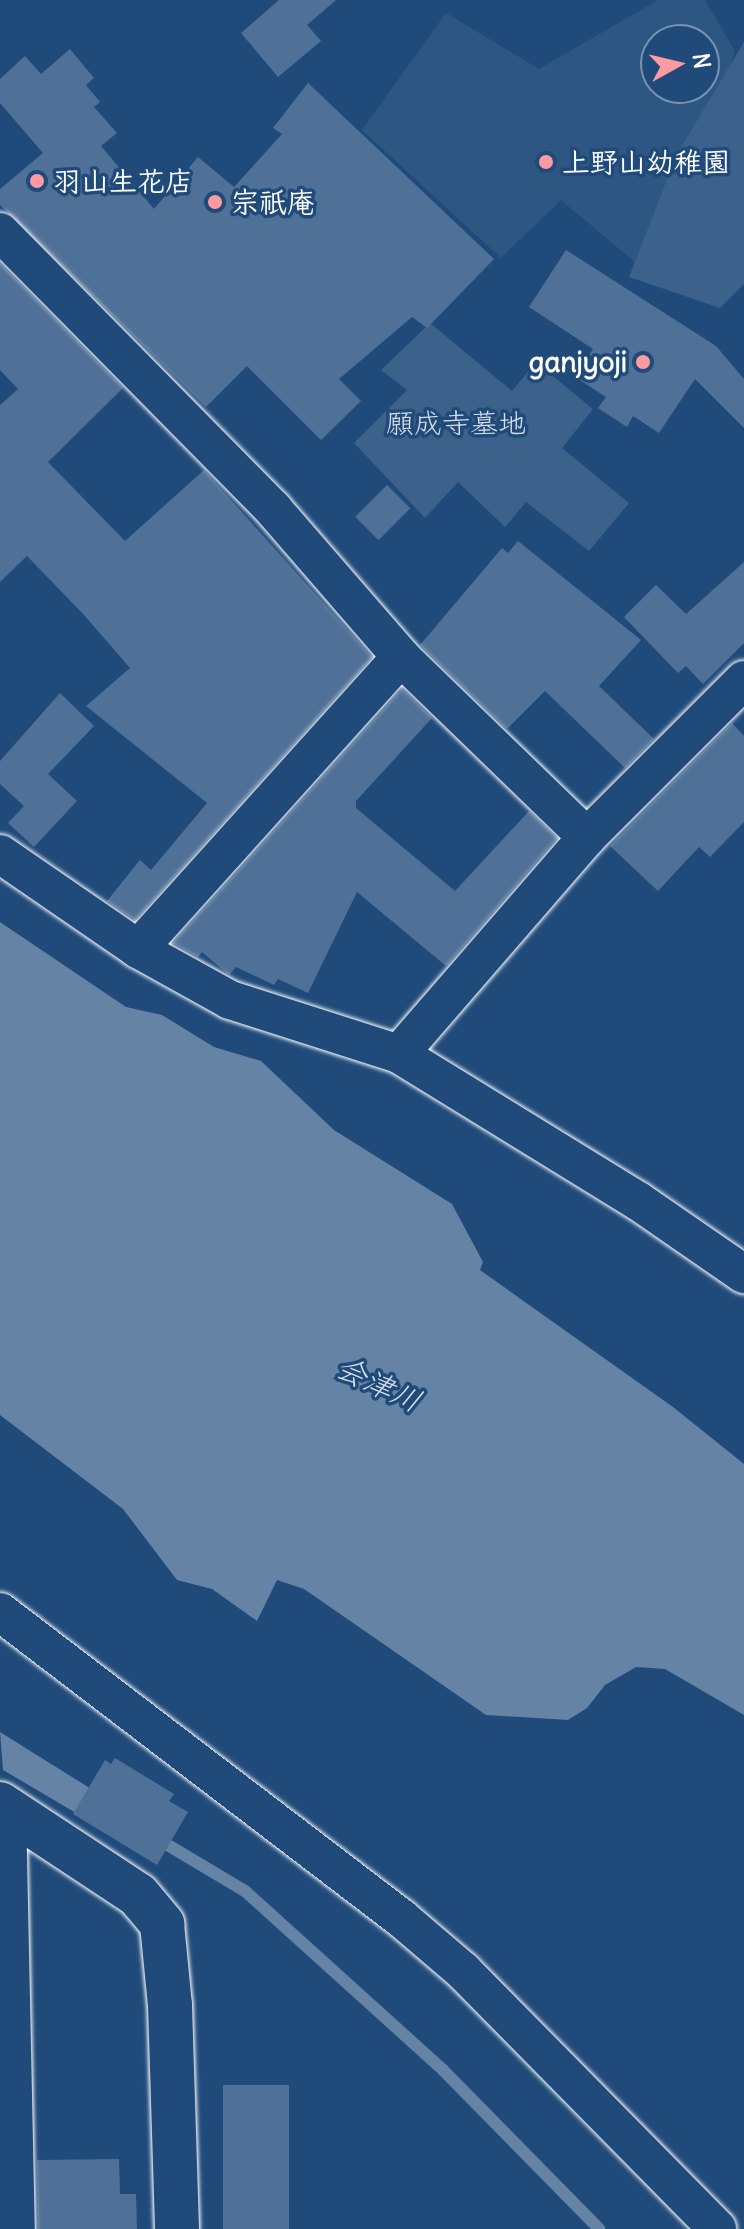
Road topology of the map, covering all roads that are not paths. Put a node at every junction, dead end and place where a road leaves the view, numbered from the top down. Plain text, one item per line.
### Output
1 (0, 232) edge
2 (401, 657) junction
3 (744, 680) edge
4 (587, 837) junction
5 (0, 854) edge
6 (138, 949) junction
7 (399, 1054) junction
8 (744, 1274) edge
9 (0, 1612) edge
10 (3, 1806) edge
11 (16, 2229) edge
12 (177, 2229) edge
13 (717, 2229) edge

1 - 2 street
2 - 4 street
2 - 6 street
3 - 4 street
4 - 7 street
5 - 6 street
6 - 7 street
7 - 8 street
9 - 13 street
10 - 11 street
10 - 12 street

